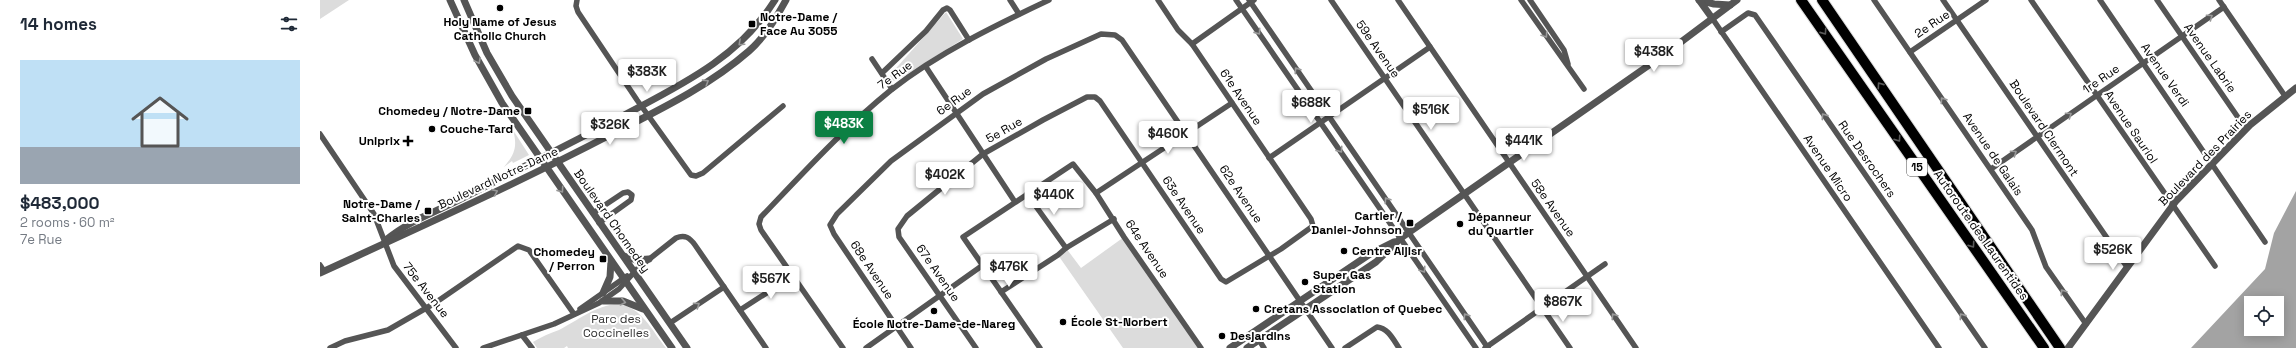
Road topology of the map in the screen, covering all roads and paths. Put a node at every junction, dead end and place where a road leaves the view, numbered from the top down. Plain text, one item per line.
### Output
1 (450, 0) edge
2 (464, 0) edge
3 (577, 0) edge
4 (775, 0) edge
5 (786, 0) edge
6 (1010, 0) edge
7 (1049, 0) edge
8 (1158, 0) edge
9 (1236, 0) edge
10 (1331, 0) edge
11 (1398, 0) edge
12 (1521, 0) edge
13 (1530, 0) edge
14 (1699, 0) edge
15 (1737, 0) edge
16 (1801, 0) edge
17 (1822, 0) edge
18 (1874, 0) edge
19 (1943, 0) edge
20 (1986, 0) edge
21 (2031, 0) edge
22 (2100, 0) edge
23 (2157, 0) edge
24 (2219, 0) edge
25 (1251, 1) edge
26 (1730, 5) junction
27 (2224, 7) junction
28 (1242, 9) junction
29 (1019, 14) junction
30 (1712, 18) junction
31 (1957, 20) junction
32 (1721, 32) junction
33 (1115, 35) joint
34 (2182, 36) junction
35 (969, 40) junction
36 (1192, 44) junction
37 (1430, 47) junction
38 (1910, 52) junction
39 (1288, 57) junction
40 (872, 59) dead end
41 (1279, 63) junction
42 (2143, 63) junction
43 (1568, 64) junction
44 (926, 67) junction
45 (882, 73) junction
46 (1385, 78) junction
47 (2296, 88) edge
48 (892, 89) junction
49 (1584, 89) dead end
50 (2096, 95) junction
51 (2285, 96) junction
52 (1095, 97) joint
53 (1232, 103) junction
54 (783, 106) dead end
55 (641, 107) junction
56 (956, 113) junction
57 (647, 115) junction
58 (1329, 116) junction
59 (1321, 122) junction
60 (2246, 129) junction
61 (1187, 133) junction
62 (320, 134) edge
63 (2037, 137) junction
64 (551, 154) junction
65 (983, 154) junction
66 (1269, 158) junction
67 (540, 159) junction
68 (557, 162) junction
69 (1142, 162) junction
70 (1508, 162) junction
71 (2211, 164) junction
72 (546, 168) junction
73 (1990, 169) junction
74 (1368, 173) junction
75 (1359, 178) junction
76 (1096, 193) junction
77 (1463, 193) junction
78 (1027, 194) junction
79 (1015, 202) junction
80 (2172, 206) junction
81 (593, 213) junction
82 (1114, 219) junction
83 (600, 223) junction
84 (830, 225) joint
85 (898, 229) joint
86 (1409, 232) junction
87 (1401, 238) junction
88 (385, 242) junction
89 (2265, 242) dead end
90 (1066, 248) junction
91 (623, 256) junction
92 (1270, 256) junction
93 (649, 259) junction
94 (611, 261) junction
95 (1605, 264) dead end
96 (983, 265) junction
97 (2215, 266) dead end
98 (2127, 267) junction
99 (321, 270) edge
100 (634, 272) junction
101 (793, 276) junction
102 (1587, 277) junction
103 (624, 280) junction
104 (1441, 280) junction
105 (1434, 286) junction
106 (724, 287) junction
107 (603, 292) junction
108 (1001, 292) junction
109 (940, 296) junction
110 (1300, 299) junction
111 (603, 301) junction
112 (426, 308) junction
113 (1305, 308) junction
114 (1542, 308) junction
115 (645, 310) junction
116 (740, 310) junction
117 (574, 314) junction
118 (670, 323) junction
119 (2086, 324) junction
120 (896, 326) junction
121 (1254, 332) junction
122 (522, 335) junction
123 (1258, 340) junction
124 (1486, 347) edge
125 (330, 348) edge
126 (456, 348) edge
127 (483, 348) edge
128 (532, 348) edge
129 (672, 348) edge
130 (687, 348) edge
131 (766, 348) edge
132 (843, 348) edge
133 (866, 348) edge
134 (911, 348) edge
135 (976, 348) edge
136 (1040, 348) edge
137 (1201, 348) edge
138 (1230, 348) edge
139 (1247, 348) edge
140 (1264, 348) edge
141 (1332, 348) edge
142 (1345, 348) edge
143 (1399, 348) edge
144 (1476, 348) edge
145 (1570, 348) edge
146 (1636, 348) edge
147 (1939, 348) edge
148 (1984, 348) edge
149 (2044, 348) edge
150 (2060, 348) edge
151 (2068, 348) edge

1 -> 67 street, Boulevard Chomedey
2 - 64 street, Boulevard Chomedey
3 - 55 street
4 -> 55 street, Boulevard Notre-Dame
57 -> 5 street, Boulevard Notre-Dame
6 - 29 street
7 - 29 street, 7e Rue
8 - 36 street, 61e Avenue
9 - 28 street
10 - 46 street, 59e Avenue
11 - 37 street, 58e Avenue
12 -> 43 street
13 - 43 street
14 - 26 street
14 - 30 street, Avenue Micro
15 - 26 street
16 -> 149 highway, Autoroute des Laurentides / 15
150 -> 17 highway, Autoroute des Laurentides / 15
18 - 38 street, Avenue de Galais
19 - 31 street, Boulevard Clermont
20 - 31 street, 2e Rue
21 - 50 street, Avenue Sauriol
22 - 42 street, Avenue Verdi
23 - 34 street, Avenue Labrie
24 - 27 street
25 - 28 street
25 - 39 street
26 - 30 street
34 -> 27 street, 1re Rue
27 - 51 street
28 - 36 street
28 -> 41 street
29 - 35 street, 7e Rue
30 - 32 street, Avenue Micro
30 - 70 street
31 - 38 street, 2e Rue
31 - 63 street, Boulevard Clermont
32 - 147 street, Avenue Micro
148 -> 32 street, Rue Desrochers
33 - 56 street, 6e Rue
33 - 61 street, 62e Avenue
34 - 42 street, 1re Rue
34 - 60 street, Avenue Labrie
35 - 44 street, 7e Rue
35 - 45 street, 7e Rue
36 - 53 street, 61e Avenue
37 - 46 street
37 - 70 street, 58e Avenue
73 -> 38 street, Avenue de Galais
39 - 41 street
58 -> 39 street
40 - 45 street
41 - 59 street
42 - 50 street, 1re Rue
42 - 71 street, Avenue Verdi
43 - 49 street
44 - 48 street, 7e Rue
44 - 56 street
45 - 48 street
46 - 58 street
46 - 77 street, 59e Avenue
47 - 51 street, Boulevard des Prairies
48 - 101 street, 7e Rue
63 -> 50 street, 1re Rue
50 - 80 street, Avenue Sauriol
51 - 60 street, Boulevard des Prairies
52 - 65 street, 5e Rue
52 - 69 street, 63e Avenue
53 - 61 street
53 - 66 street, 61e Avenue
54 - 57 street
55 - 57 street
55 - 64 street, Boulevard Notre-Dame
56 - 65 street
56 - 84 street, 6e Rue
57 - 68 street, Boulevard Notre-Dame
58 - 59 street
58 - 74 street
59 - 66 street
59 -> 75 street
60 - 71 street, Boulevard des Prairies
61 - 69 street
61 - 92 street, 62e Avenue
62 - 88 street, 75e Avenue
73 -> 63 street, 1re Rue
63 - 98 street, Boulevard Clermont
64 - 67 street, Boulevard Notre-Dame
64 - 68 street, Boulevard Chomedey
65 - 79 street
65 - 85 street, 5e Rue
66 - 92 street, 61e Avenue
67 - 72 street, Boulevard Chomedey
67 - 88 street, Boulevard Notre-Dame
68 - 72 street, Boulevard Notre-Dame
68 - 81 street, Boulevard Chomedey
69 - 76 street
69 - 92 street, 63e Avenue
70 - 77 street
70 - 102 street, 58e Avenue
71 - 80 street, Boulevard des Prairies
71 - 89 street, Avenue Verdi
88 -> 72 street, Boulevard Notre-Dame
72 -> 94 street, Boulevard Chomedey
119 -> 73 street, Avenue de Galais
74 - 75 street
86 -> 74 street
75 - 87 street
76 - 78 street, 64e Avenue
76 - 82 street, 64e Avenue
77 - 86 street
77 - 114 street, 59e Avenue
78 - 79 street
78 - 90 street
79 - 96 street
80 - 97 street, Avenue Sauriol
80 - 98 street, Boulevard des Prairies
81 - 83 street, Boulevard Chomedey
81 - 83 street
82 - 90 street
82 - 137 street, 64e Avenue
83 - 91 street, Boulevard Chomedey
84 - 120 street, 68e Avenue
85 - 109 street, 67e Avenue
86 - 87 street
86 - 104 street
87 -> 105 street
87 - 110 street
87 - 113 street
88 - 99 street, Boulevard Notre-Dame
88 - 112 street, 75e Avenue
90 - 108 street
91 - 93 street
91 - 100 street, Boulevard Chomedey
92 - 110 street, 62e Avenue
93 - 100 street
93 - 106 street
94 - 103 street, Boulevard Chomedey
94 - 107 street
95 - 102 street
96 - 108 street
96 - 109 street
98 - 119 street, Boulevard des Prairies
100 - 103 street
100 - 118 street, Boulevard Chomedey
101 - 116 street
101 - 132 street
102 - 114 street
146 -> 102 street, 58e Avenue
103 - 107 street
103 - 111 street
103 - 115 street, Boulevard Chomedey
104 - 105 street
124 -> 104 street
105 - 144 street
106 - 116 street
118 -> 106 street
107 - 117 street
108 - 136 street
109 - 120 street
109 - 135 street, 67e Avenue
110 - 113 street, 62e Avenue
110 - 121 street
111 -> 115 street
111 - 117 street
112 - 117 street
112 - 125 street
112 - 126 street, 75e Avenue
113 - 123 street
113 - 141 street, 62e Avenue
114 - 124 street
114 - 145 street, 59e Avenue
115 - 129 street, Boulevard Chomedey
116 - 131 street
117 - 122 street
118 - 130 street, Boulevard Chomedey
119 - 151 street, Boulevard des Prairies
120 - 133 street
120 - 134 street, 68e Avenue
121 - 123 street
121 - 138 street
122 - 127 street
122 - 128 street
123 - 139 street
123 - 140 street
142 - 143 street

